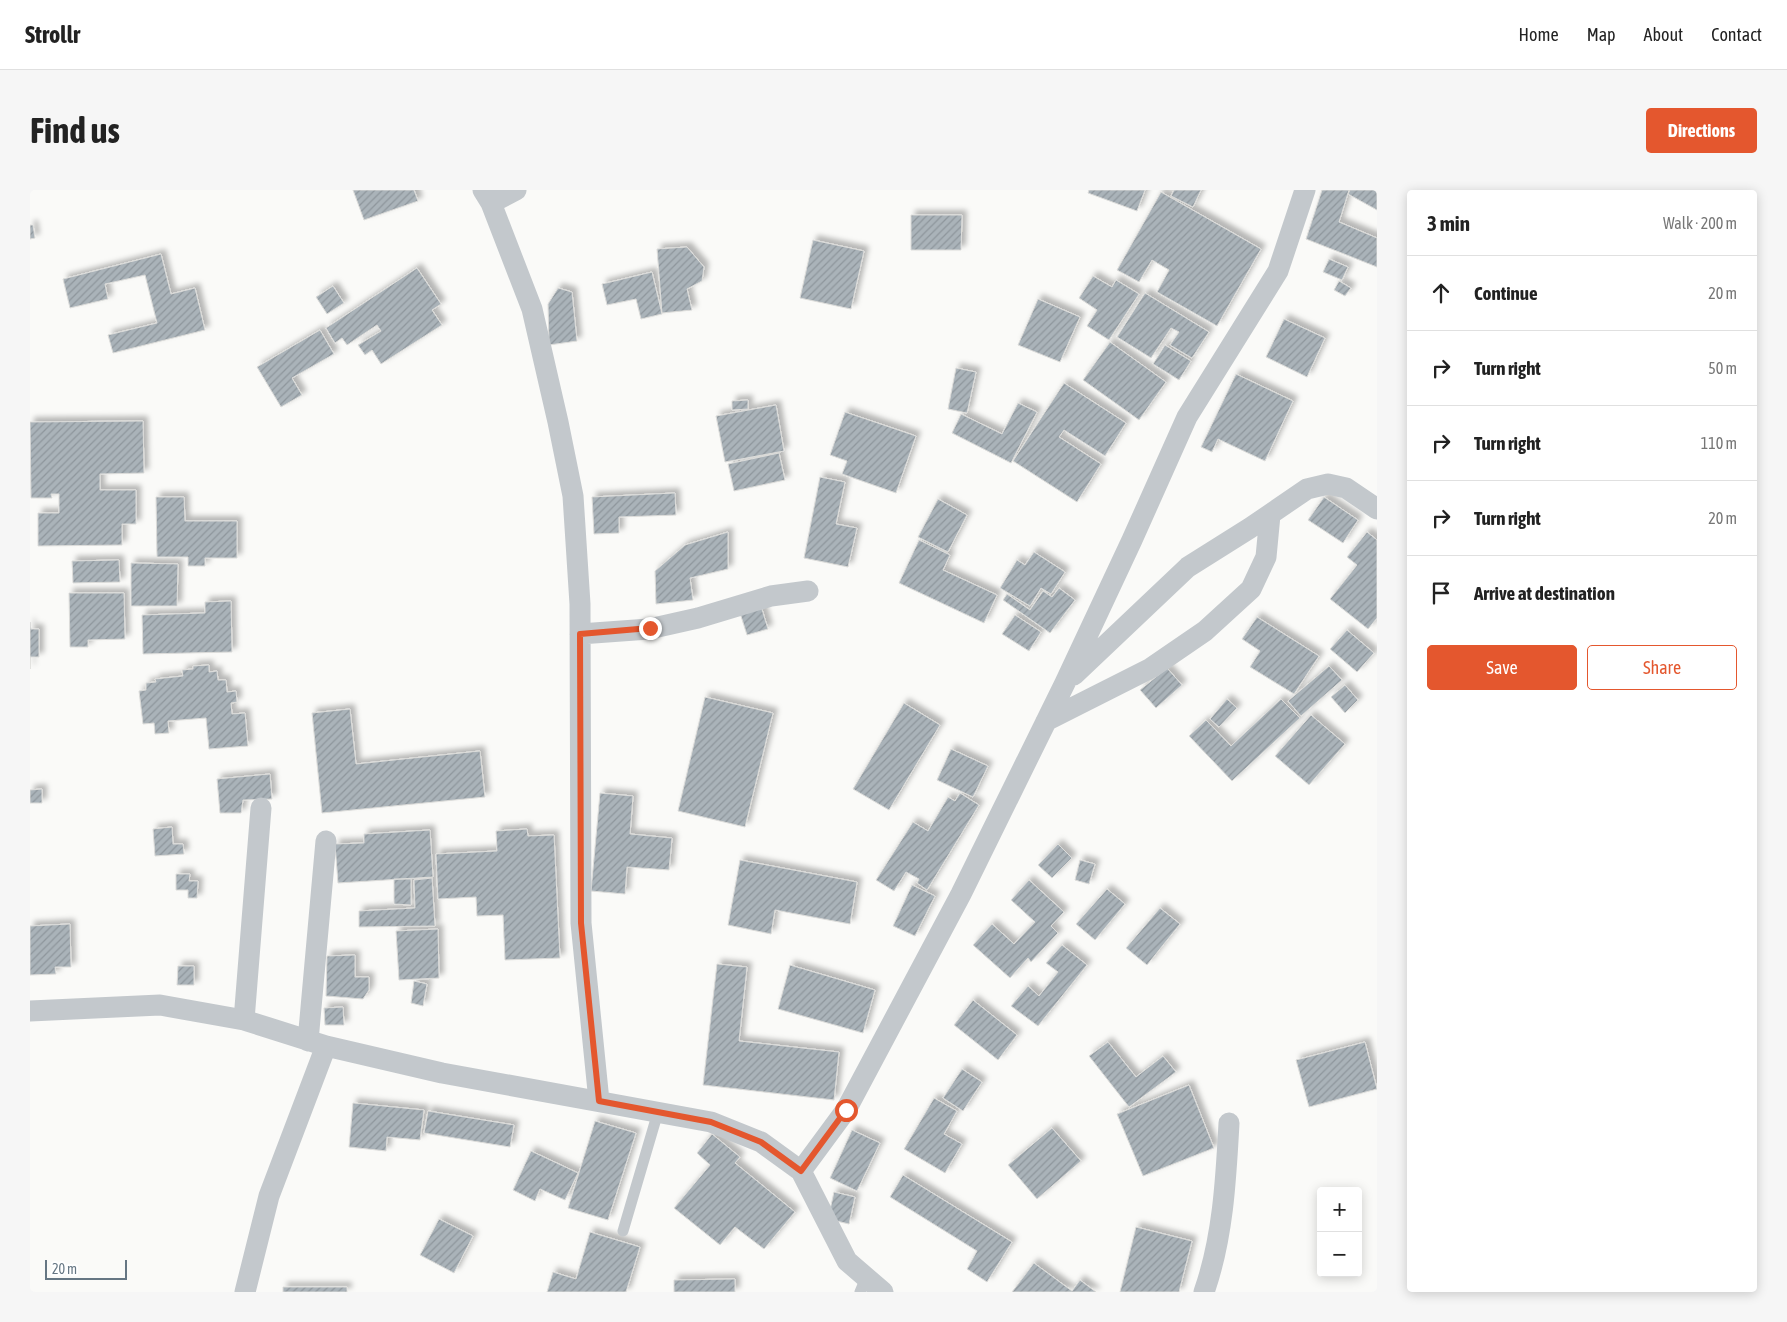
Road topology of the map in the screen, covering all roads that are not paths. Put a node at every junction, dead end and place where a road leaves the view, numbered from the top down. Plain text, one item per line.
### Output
1 (516, 190) edge
2 (1305, 190) edge
3 (487, 197) edge
4 (1377, 509) edge
5 (1270, 514) junction
6 (808, 591) dead end
7 (580, 634) junction
8 (1065, 683) junction
9 (1046, 721) junction
10 (261, 808) dead end
11 (326, 841) dead end
12 (30, 1011) edge
13 (244, 1020) junction
14 (317, 1044) junction
15 (599, 1101) junction
16 (658, 1112) junction
17 (1229, 1122) dead end
18 (801, 1171) junction
19 (623, 1230) dead end
20 (863, 1285) edge
21 (245, 1292) edge
22 (883, 1292) edge
23 (1204, 1292) edge

1 - 3 street
2 - 8 street
3 - 7 street
4 - 5 street
5 - 8 street
5 - 9 street
6 - 7 street
7 - 15 street
8 - 9 street
9 - 18 street
10 - 13 street
11 - 14 street
12 - 13 street
13 - 14 street
14 - 15 street
14 - 21 street
15 - 16 street
16 - 18 street
16 - 19 lane
17 - 23 street
18 - 20 street
20 - 22 street

